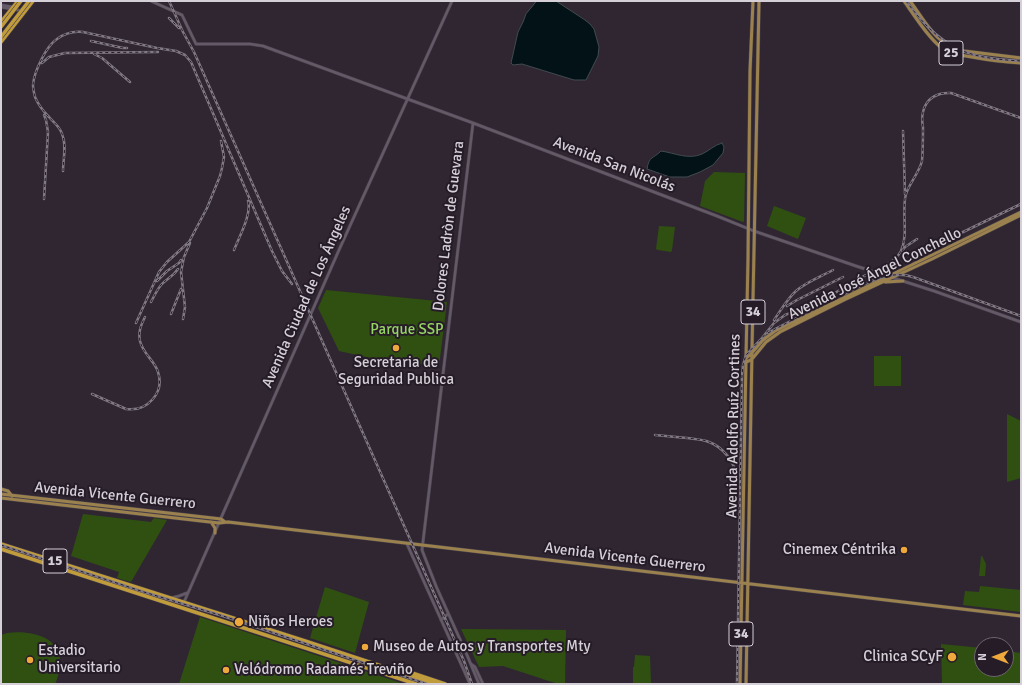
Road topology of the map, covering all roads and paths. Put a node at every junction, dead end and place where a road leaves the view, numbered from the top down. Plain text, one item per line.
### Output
1 (18, 1) edge
2 (21, 1) edge
3 (29, 1) edge
4 (33, 1) edge
5 (151, 1) edge
6 (452, 1) edge
7 (753, 1) edge
8 (759, 1) edge
9 (904, 1) edge
10 (910, 1) edge
11 (1, 6) edge
12 (12, 9) junction
13 (910, 9) junction
14 (25, 11) junction
15 (7, 15) junction
16 (1, 22) edge
17 (15, 25) junction
18 (1, 27) edge
19 (1, 37) edge
20 (1, 42) edge
21 (1021, 58) edge
22 (1021, 63) edge
23 (407, 99) junction
24 (472, 123) junction
25 (1021, 214) edge
26 (749, 229) junction
27 (754, 231) junction
28 (889, 276) junction
29 (894, 277) junction
30 (903, 281) junction
31 (882, 282) junction
32 (747, 320) junction
33 (753, 321) junction
34 (1021, 322) edge
35 (752, 353) junction
36 (752, 359) junction
37 (746, 360) junction
38 (745, 382) junction
39 (752, 382) junction
40 (1, 489) edge
41 (1, 494) edge
42 (12, 496) junction
43 (1, 498) edge
44 (220, 521) junction
45 (210, 522) junction
46 (215, 533) junction
47 (1, 544) edge
48 (407, 544) junction
49 (422, 546) junction
50 (1, 549) edge
51 (65, 570) junction
52 (84, 571) junction
53 (742, 583) junction
54 (748, 584) junction
55 (188, 593) junction
56 (169, 598) junction
57 (178, 601) junction
58 (184, 603) junction
59 (190, 610) junction
60 (448, 614) junction
61 (1021, 616) edge
62 (441, 620) junction
63 (271, 630) junction
64 (278, 639) junction
65 (471, 664) junction
66 (382, 666) junction
67 (369, 669) junction
68 (408, 684) edge
69 (416, 684) edge
70 (436, 684) edge
71 (445, 684) edge
72 (470, 684) edge
73 (479, 684) edge
74 (482, 684) edge
75 (740, 684) edge
76 (746, 684) edge

1 - 12 highway
2 - 18 highway, bridge
3 - 19 highway, bridge
4 - 14 highway
5 - 23 street, Avenida San Nicolás
6 - 23 street, Avenida Ciudad de Los Ángeles
7 - 26 main road, Avenida Adolfo Ruíz Cortines / 34
8 - 27 main road, Avenida Adolfo Ruíz Cortines / 34
9 - 13 main road, 25
10 - 13 street
10 - 21 main road, 25
11 - 12 street
12 - 14 street
12 - 15 highway
12 - 17 highway
13 - 22 main road, 25
14 - 17 highway
15 - 16 highway
15 - 17 highway
17 - 20 highway
23 - 24 street, Avenida San Nicolás
23 - 44 street, Avenida Ciudad de Los Ángeles
24 - 26 street, Avenida San Nicolás
24 - 49 street, Dolores Ladròn de Guevara
25 - 28 main road, Avenida José Ángel Conchello
25 - 29 main road, Avenida José Ángel Conchello
26 - 27 street, Avenida San Nicolás
26 - 32 main road, Avenida Adolfo Ruíz Cortines / 34
27 - 28 street, Avenida San Nicolás
27 - 33 main road, Avenida Adolfo Ruíz Cortines / 34
28 - 29 street, Avenida San Nicolás
28 - 35 main road, Avenida José Ángel Conchello
29 - 30 street, Avenida San Nicolás
29 - 31 main road, Avenida José Ángel Conchello
30 - 31 main road
30 - 34 street, Avenida San Nicolás
31 - 36 main road, Avenida José Ángel Conchello
32 - 33 main road
32 - 37 main road, Avenida Adolfo Ruíz Cortines / 34
33 - 35 main road, Avenida Adolfo Ruíz Cortines / 34
35 - 36 main road, Avenida Adolfo Ruíz Cortines / 34
35 - 37 main road, Avenida José Ángel Conchello
36 - 37 main road, Avenida José Ángel Conchello
36 - 39 main road, Avenida Adolfo Ruíz Cortines / 34
37 - 38 main road, Avenida Adolfo Ruíz Cortines / 34
38 - 39 main road
38 - 53 main road, Avenida Adolfo Ruíz Cortines / 34
39 - 54 main road, Avenida Adolfo Ruíz Cortines / 34
40 - 42 main road
41 - 42 main road, Avenida Vicente Guerrero
42 - 44 main road, Avenida Vicente Guerrero
43 - 45 main road, Avenida Vicente Guerrero
44 - 45 main road, Avenida Vicente Guerrero
44 - 46 street, Avenida Ciudad de Los Ángeles
44 - 48 main road, Avenida Vicente Guerrero
45 - 46 main road
46 - 55 street, Avenida Ciudad de Los Ángeles
47 - 52 highway, 15
48 - 49 main road, Avenida Vicente Guerrero
48 - 62 street
49 - 53 main road, Avenida Vicente Guerrero
49 - 60 street
50 - 51 highway, 15
51 - 52 highway
51 - 59 highway, 15
52 - 56 highway, 15
53 - 54 main road, Avenida Vicente Guerrero
53 - 75 main road, Avenida Adolfo Ruíz Cortines / 34
54 - 61 main road, Avenida Vicente Guerrero
54 - 76 main road, Avenida Adolfo Ruíz Cortines / 34
55 - 56 street
55 - 58 street, Avenida Ciudad de Los Ángeles
56 - 57 highway, 15
57 - 58 highway, 15
57 - 59 highway
58 - 63 highway, 15
59 - 64 highway, 15
60 - 62 street
60 - 65 street
62 - 72 street
63 - 64 highway
63 - 66 highway, 15
64 - 67 highway, 15
65 - 73 street
65 - 74 street
66 - 70 highway, 15
66 - 71 highway
67 - 68 highway
67 - 69 highway, 15

